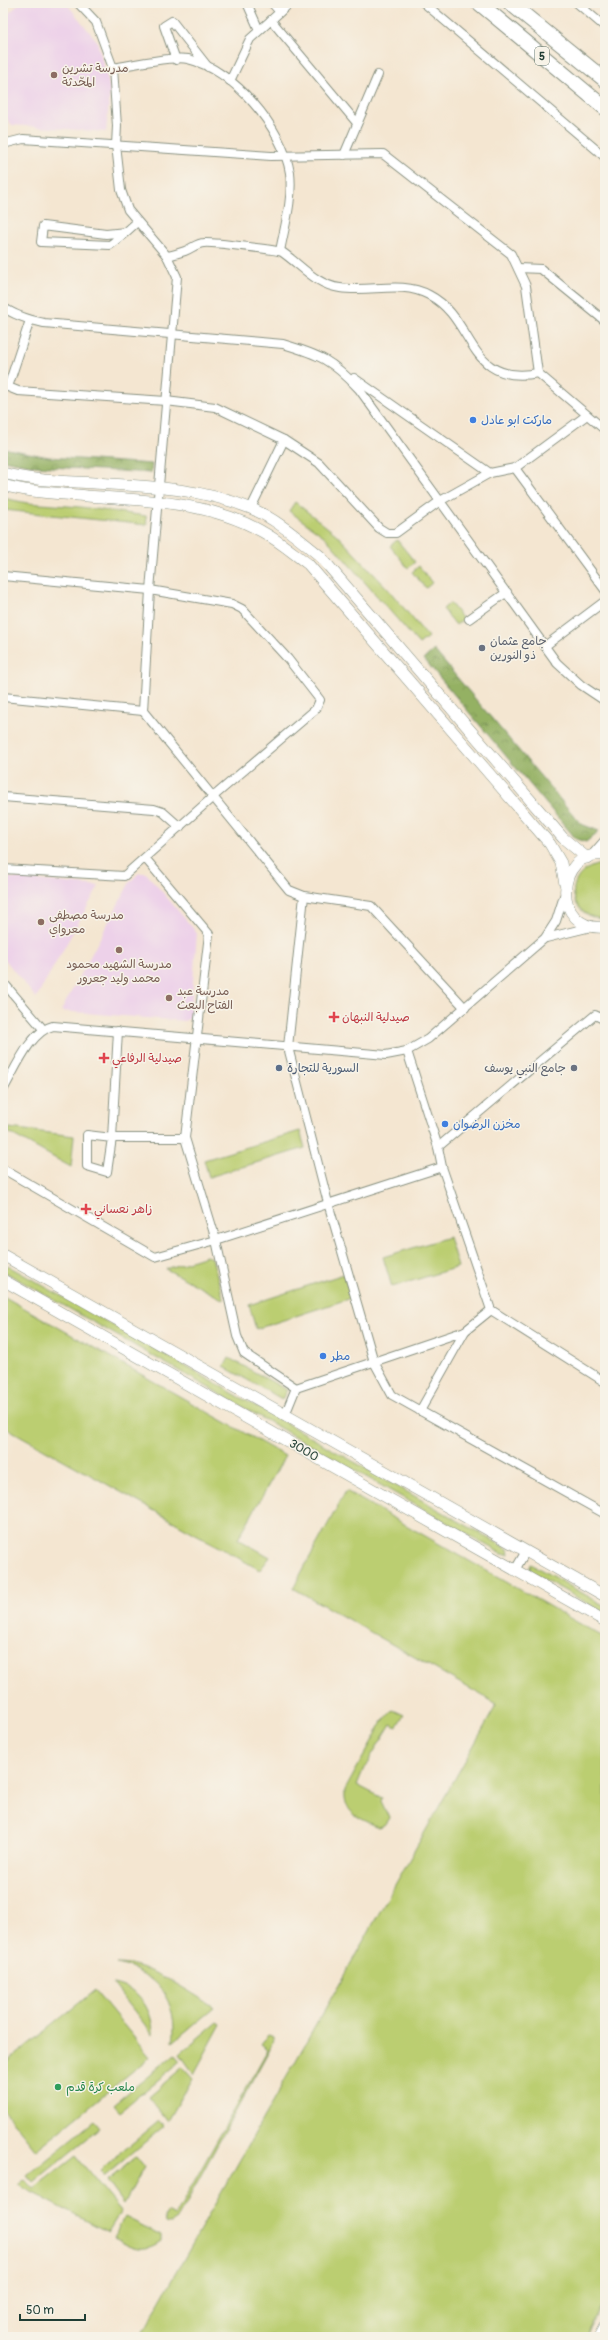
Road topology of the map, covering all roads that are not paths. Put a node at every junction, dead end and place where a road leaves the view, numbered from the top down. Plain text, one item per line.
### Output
1 (78, 3) edge
2 (247, 3) edge
3 (272, 3) edge
4 (290, 3) edge
5 (424, 3) edge
6 (479, 3) edge
7 (510, 3) edge
8 (576, 3) edge
9 (280, 12) junction
10 (271, 20) junction
11 (605, 27) edge
12 (259, 30) junction
13 (176, 60) junction
14 (113, 68) junction
15 (208, 68) junction
16 (378, 75) dead end
17 (605, 80) edge
18 (230, 81) junction
19 (605, 108) edge
20 (357, 123) junction
21 (3, 144) edge
22 (116, 145) junction
23 (344, 154) junction
24 (285, 156) junction
25 (605, 157) edge
26 (137, 222) junction
27 (126, 232) junction
28 (280, 251) junction
29 (167, 256) junction
30 (518, 268) junction
31 (3, 307) edge
32 (30, 320) junction
33 (605, 321) edge
34 (172, 334) junction
35 (339, 367) junction
36 (538, 373) junction
37 (6, 386) edge
38 (166, 401) junction
39 (587, 415) junction
40 (605, 430) edge
41 (284, 440) junction
42 (515, 468) junction
43 (3, 473) edge
44 (490, 473) junction
45 (3, 485) edge
46 (160, 487) junction
47 (158, 501) junction
48 (440, 501) junction
49 (251, 508) junction
50 (3, 576) edge
51 (150, 590) junction
52 (605, 590) edge
53 (507, 592) junction
54 (605, 601) edge
55 (372, 617) junction
56 (468, 619) dead end
57 (361, 627) junction
58 (545, 646) junction
59 (3, 697) edge
60 (605, 701) edge
61 (143, 712) junction
62 (214, 796) junction
63 (3, 797) edge
64 (180, 827) junction
65 (605, 840) edge
66 (605, 855) edge
67 (589, 857) junction
68 (144, 858) junction
69 (3, 869) edge
70 (565, 884) junction
71 (564, 895) junction
72 (304, 896) junction
73 (591, 927) junction
74 (605, 927) edge
75 (545, 938) junction
76 (3, 982) edge
77 (465, 1008) junction
78 (605, 1020) edge
79 (43, 1029) junction
80 (118, 1031) junction
81 (195, 1038) junction
82 (288, 1047) junction
83 (407, 1051) junction
84 (3, 1090) edge
85 (112, 1138) junction
86 (185, 1138) junction
87 (438, 1147) junction
88 (442, 1167) junction
89 (3, 1169) edge
90 (328, 1202) junction
91 (216, 1240) junction
92 (3, 1255) edge
93 (3, 1280) edge
94 (491, 1310) junction
95 (465, 1331) junction
96 (374, 1362) junction
97 (605, 1382) edge
98 (296, 1388) junction
99 (420, 1411) junction
100 (286, 1415) junction
101 (605, 1514) edge
102 (526, 1551) junction
103 (515, 1570) junction
104 (605, 1596) edge
105 (605, 1621) edge
106 (605, 2326) edge
107 (599, 2337) edge

1 - 14 street
2 - 12 street
3 - 9 street
4 - 9 street
5 - 25 street
6 - 19 highway, 5
7 - 17 highway, 5
8 - 11 street
9 - 10 street
10 - 12 street
10 - 20 street
12 - 18 street
13 - 14 street
13 - 15 street
13 - 15 street
14 - 22 street
15 - 18 street
16 - 20 street
18 - 24 street
20 - 23 street
21 - 22 street
22 - 24 street
22 - 26 street
23 - 24 street
23 - 30 street
24 - 28 street
26 - 27 street
26 - 29 street
27 - 27 street
28 - 29 street
28 - 36 street
29 - 34 street
30 - 33 street
30 - 36 street
31 - 32 street
32 - 34 street
32 - 37 street
34 - 35 street
34 - 38 street
35 - 44 street
35 - 48 street
36 - 39 street
37 - 38 street
38 - 41 street
38 - 46 street
39 - 40 street
39 - 42 street
41 - 48 street
41 - 49 street
42 - 44 street
42 - 52 street
43 - 46 street
44 - 48 street
45 - 47 street
46 - 47 street
46 - 49 street
47 - 51 street
47 - 57 street
48 - 53 street
49 - 55 street
50 - 51 street
51 - 61 street
51 - 62 street
53 - 56 street
53 - 58 street
54 - 58 street
55 - 57 street
55 - 67 street
57 - 70 street
58 - 60 street
59 - 61 street
61 - 62 street
62 - 64 street
62 - 72 street
63 - 64 street
64 - 68 street
65 - 67 street
66 - 67 street
67 - 70 street
68 - 69 street
68 - 81 street
70 - 71 street
71 - 73 street
71 - 75 street
72 - 77 street
72 - 82 street
73 - 74 street
73 - 75 street
75 - 77 street
76 - 79 street
77 - 83 street
78 - 87 street
79 - 80 street
79 - 84 street
80 - 81 street
80 - 85 street
81 - 82 street
81 - 86 street
82 - 83 street
82 - 90 street
83 - 87 street
85 - 85 street
85 - 86 street
86 - 91 street
87 - 88 street
88 - 90 street
88 - 94 street
89 - 91 street
90 - 91 street
90 - 96 street
91 - 98 street
92 - 100 street, 3000
93 - 103 street, 3000
94 - 95 street
94 - 97 street
95 - 96 street
95 - 99 street
96 - 98 street
96 - 99 street
98 - 100 street
99 - 101 street
100 - 102 street, 3000
102 - 103 street
102 - 104 street, 3000
103 - 105 street, 3000
106 - 107 street

